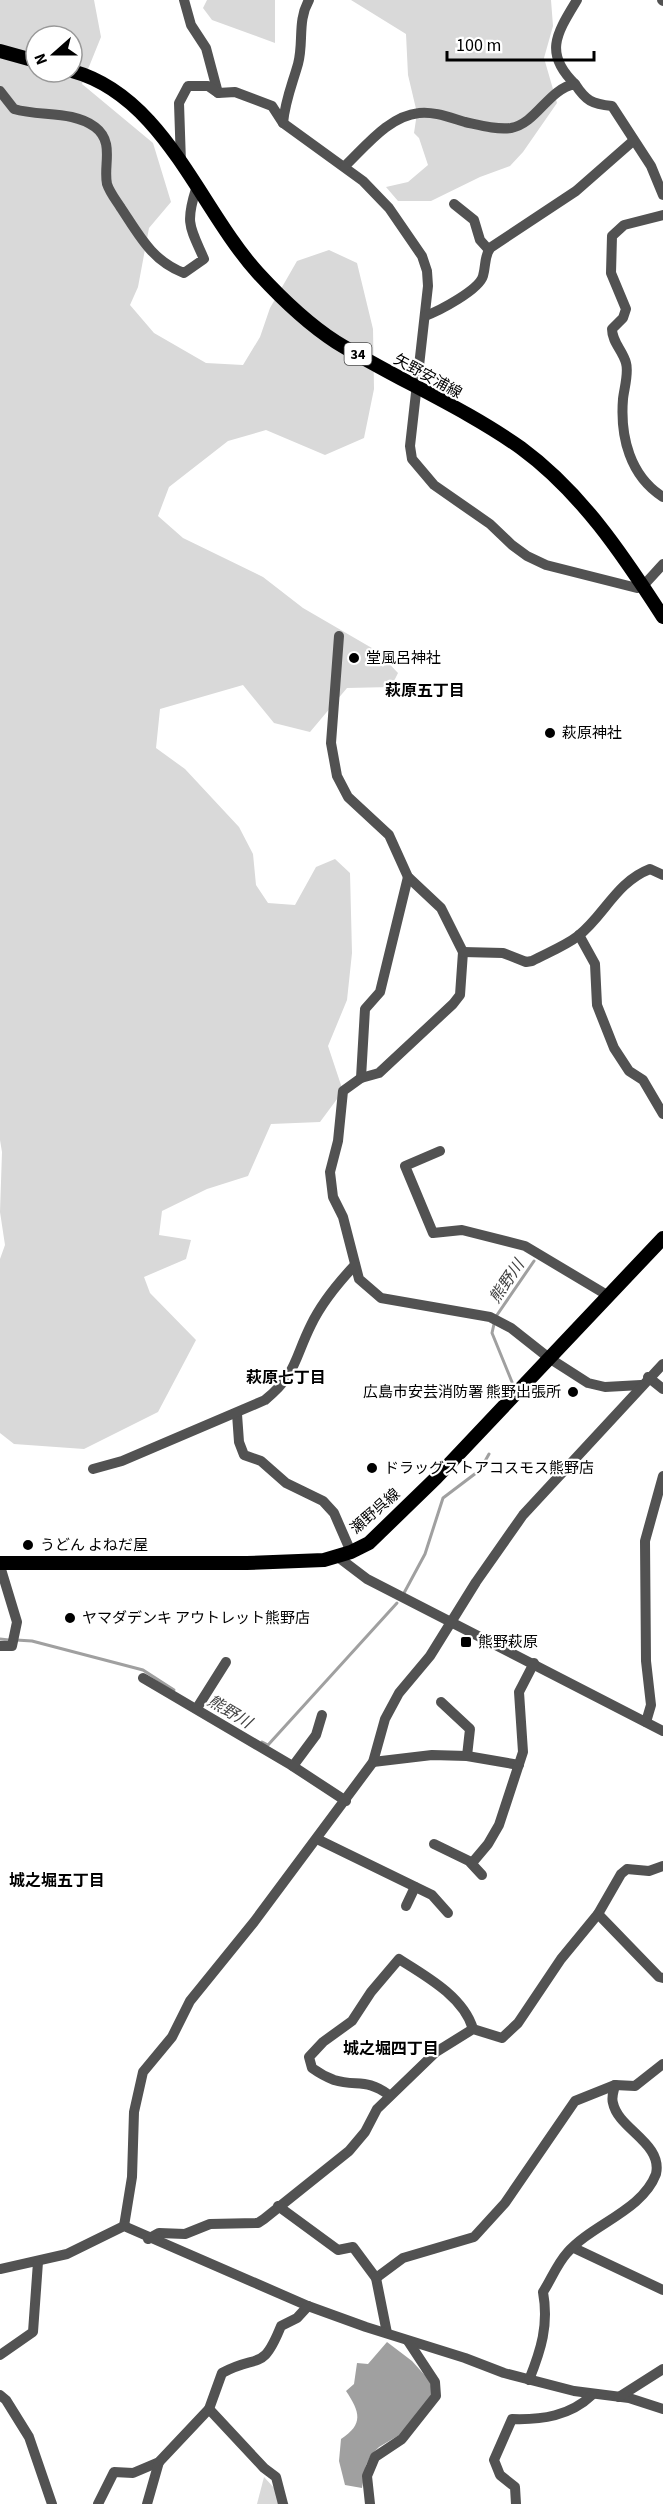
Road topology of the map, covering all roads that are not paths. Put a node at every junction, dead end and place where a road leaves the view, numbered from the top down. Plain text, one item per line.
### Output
1 (184, 0) edge
2 (309, 0) edge
3 (577, 0) edge
4 (0, 51) edge
5 (24, 58) edge
6 (84, 74) edge
7 (575, 84) junction
8 (0, 91) edge
9 (218, 93) junction
10 (283, 123) junction
11 (633, 141) junction
12 (181, 163) junction
13 (345, 166) junction
14 (196, 189) junction
15 (663, 195) edge
16 (454, 204) dead end
17 (663, 215) edge
18 (489, 250) junction
19 (425, 316) junction
20 (418, 389) junction
21 (663, 497) edge
22 (663, 564) edge
23 (643, 586) junction
24 (663, 616) edge
25 (339, 636) dead end
26 (663, 875) edge
27 (408, 877) junction
28 (579, 935) junction
29 (463, 952) junction
30 (361, 1078) junction
31 (663, 1114) edge
32 (440, 1151) dead end
33 (663, 1238) edge
34 (356, 1265) junction
35 (607, 1295) junction
36 (549, 1358) junction
37 (663, 1364) edge
38 (645, 1381) junction
39 (663, 1389) edge
40 (237, 1414) junction
41 (93, 1470) dead end
42 (663, 1476) edge
43 (660, 1496) edge
44 (344, 1555) junction
45 (0, 1565) edge
46 (451, 1620) junction
47 (0, 1646) edge
48 (226, 1662) dead end
49 (534, 1664) junction
50 (143, 1678) dead end
51 (441, 1702) dead end
52 (197, 1708) junction
53 (322, 1715) dead end
54 (646, 1722) junction
55 (663, 1731) edge
56 (467, 1756) junction
57 (373, 1762) junction
58 (519, 1765) junction
59 (293, 1766) junction
60 (346, 1801) junction
61 (317, 1839) junction
62 (434, 1844) dead end
63 (472, 1863) junction
64 (663, 1866) edge
65 (482, 1875) dead end
66 (415, 1887) junction
67 (406, 1906) dead end
68 (448, 1913) dead end
69 (598, 1914) junction
70 (663, 1978) edge
71 (473, 2029) junction
72 (663, 2064) edge
73 (615, 2085) junction
74 (389, 2096) junction
75 (279, 2206) junction
76 (124, 2226) junction
77 (148, 2239) junction
78 (574, 2248) junction
79 (38, 2262) junction
80 (0, 2270) edge
81 (376, 2278) junction
82 (663, 2290) edge
83 (308, 2306) junction
84 (387, 2333) junction
85 (408, 2341) junction
86 (0, 2355) edge
87 (663, 2369) edge
88 (530, 2380) junction
89 (592, 2394) junction
90 (0, 2395) edge
91 (619, 2397) junction
92 (209, 2409) junction
93 (663, 2409) edge
94 (159, 2462) junction
95 (52, 2504) edge
96 (98, 2504) edge
97 (147, 2504) edge
98 (283, 2504) edge
99 (370, 2504) edge
100 (516, 2504) edge

1 - 9 street
2 - 10 street
3 - 7 street
4 - 5 main road
6 - 12 main road, 矢野安浦線 / 34
7 - 11 street
7 - 13 street
8 - 14 street
9 - 10 street
9 - 12 street
10 - 13 street
11 - 15 street
11 - 18 street
12 - 14 main road, 矢野安浦線 / 34
13 - 19 street
14 - 20 main road, 矢野安浦線 / 34
16 - 18 street
17 - 21 street
18 - 19 street
19 - 20 street
20 - 23 main road, 矢野安浦線 / 34
20 - 23 street
22 - 23 street
23 - 24 main road, 矢野安浦線 / 34
25 - 27 street
26 - 28 street
27 - 29 street
27 - 30 street
28 - 29 street
28 - 31 street
29 - 30 street
30 - 34 street
32 - 35 street
33 - 35 main road, 瀬野呉線
34 - 36 street
34 - 40 street
35 - 36 main road, 瀬野呉線
36 - 38 street
36 - 44 main road, 瀬野呉線
37 - 38 street
38 - 39 street
38 - 46 street
40 - 41 street
40 - 44 street
42 - 43 street
43 - 54 street
44 - 45 main road, 瀬野呉線
44 - 46 street
45 - 47 street
46 - 49 street
46 - 57 street
48 - 52 street
49 - 54 street
49 - 58 street
50 - 52 street
51 - 56 street
52 - 59 street
53 - 59 street
54 - 55 street
56 - 57 street
56 - 58 street
57 - 60 street
58 - 63 street
59 - 60 street
60 - 61 street
61 - 66 street
61 - 76 street
62 - 63 street
63 - 65 street
64 - 69 street
66 - 67 street
66 - 68 street
69 - 70 street
69 - 71 street
71 - 74 street
71 - 74 street
72 - 73 street
73 - 78 street
73 - 81 street
74 - 75 street
75 - 77 street
75 - 81 street
76 - 77 street
76 - 79 street
77 - 83 street
78 - 82 street
78 - 88 street
79 - 80 street
79 - 86 street
81 - 84 street
83 - 84 street
83 - 92 street
84 - 85 street
85 - 88 street
85 - 99 street
87 - 91 street
88 - 89 street
89 - 91 street
89 - 100 street
90 - 95 street
91 - 93 street
92 - 94 street
92 - 98 street
94 - 96 street
94 - 97 street

